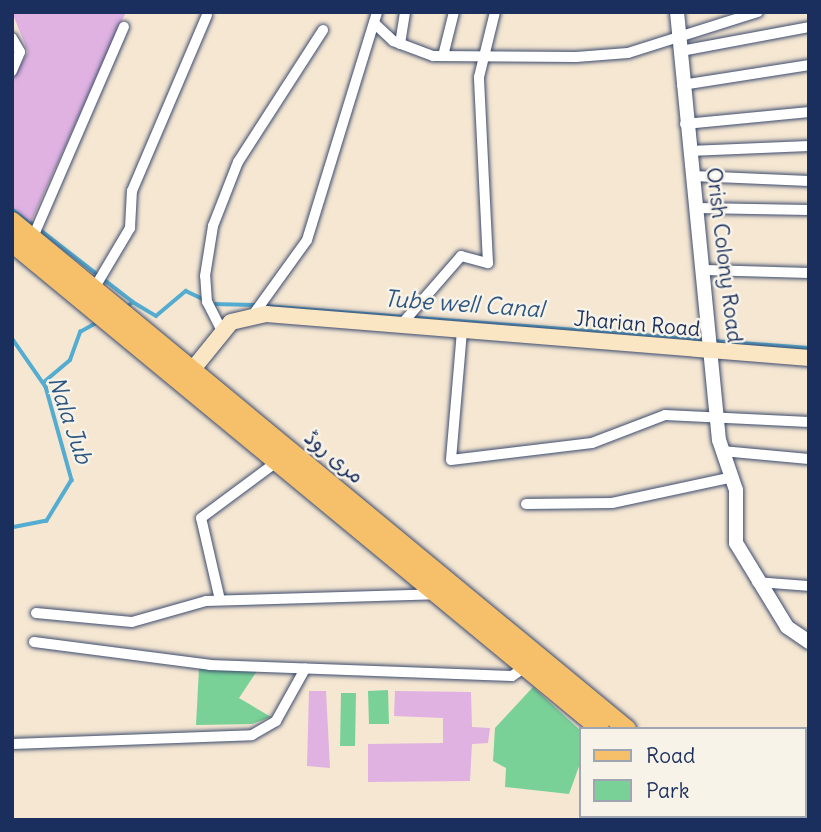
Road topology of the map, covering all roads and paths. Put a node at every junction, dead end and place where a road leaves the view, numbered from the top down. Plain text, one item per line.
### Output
1 (405, 12) edge
2 (454, 12) edge
3 (495, 12) edge
4 (677, 12) edge
5 (758, 12) edge
6 (206, 15) dead end
7 (375, 18) edge
8 (124, 27) dead end
9 (809, 27) edge
10 (323, 30) dead end
11 (400, 44) junction
12 (680, 44) junction
13 (16, 46) edge
14 (483, 54) junction
15 (443, 56) junction
16 (809, 65) edge
17 (12, 72) edge
18 (682, 85) junction
19 (809, 112) edge
20 (685, 124) junction
21 (809, 146) edge
22 (689, 151) junction
23 (693, 176) junction
24 (809, 181) edge
25 (697, 208) junction
26 (809, 210) edge
27 (12, 221) edge
28 (33, 237) junction
29 (12, 243) edge
30 (705, 271) junction
31 (809, 273) edge
32 (99, 297) junction
33 (253, 315) junction
34 (400, 326) junction
35 (221, 330) junction
36 (462, 331) junction
37 (715, 351) junction
38 (163, 354) junction
39 (809, 358) edge
40 (193, 369) junction
41 (718, 415) junction
42 (809, 422) edge
43 (722, 451) junction
44 (809, 459) edge
45 (279, 460) junction
46 (733, 477) junction
47 (326, 490) junction
48 (526, 504) dead end
49 (757, 582) junction
50 (809, 586) edge
51 (438, 594) junction
52 (220, 600) junction
53 (36, 613) dead end
54 (34, 642) dead end
55 (809, 642) edge
56 (524, 668) junction
57 (305, 670) junction
58 (602, 724) edge
59 (12, 744) edge

1 - 11 street
2 - 15 street
3 - 14 street
4 - 12 street, Orish Colony Road
5 - 12 street
6 - 32 street
7 - 11 street
7 - 33 street
8 - 28 street
9 - 12 street
10 - 35 street
11 - 15 street
12 - 14 street
12 - 18 street, Orish Colony Road
13 - 17 street
14 - 15 street
14 - 34 street
16 - 18 street
18 - 20 street, Orish Colony Road
19 - 20 street
20 - 22 street, Orish Colony Road
21 - 22 street
22 - 23 street, Orish Colony Road
23 - 24 street
23 - 25 street, Orish Colony Road
25 - 26 street
25 - 30 street, Orish Colony Road
27 - 28 main road, مری روڈ
28 - 32 main road, مری روڈ
29 - 32 main road, مری روڈ
30 - 31 street
30 - 37 street, Orish Colony Road
32 - 38 main road, مری روڈ
33 - 34 main road, Jharian Road
33 - 35 main road, Jharian Road
34 - 36 main road, Jharian Road
35 - 40 main road, Jharian Road
36 - 37 main road, Jharian Road
36 - 41 street
37 - 39 main road, Jharian Road
37 - 41 street, Orish Colony Road
38 - 40 main road, مری روڈ
38 - 45 main road, مری روڈ
40 - 47 main road, مری روڈ
41 - 42 street
41 - 43 street, Orish Colony Road
43 - 44 street
43 - 46 street, Orish Colony Road
45 - 47 main road, مری روڈ
45 - 52 street
46 - 48 street
46 - 49 street, Orish Colony Road
47 - 51 main road, مری روڈ
47 - 58 main road, مری روڈ
49 - 50 street
49 - 55 street, Orish Colony Road
51 - 52 street
51 - 56 main road, مری روڈ
52 - 53 street
54 - 57 street
56 - 57 street
56 - 58 main road, مری روڈ
57 - 59 street

